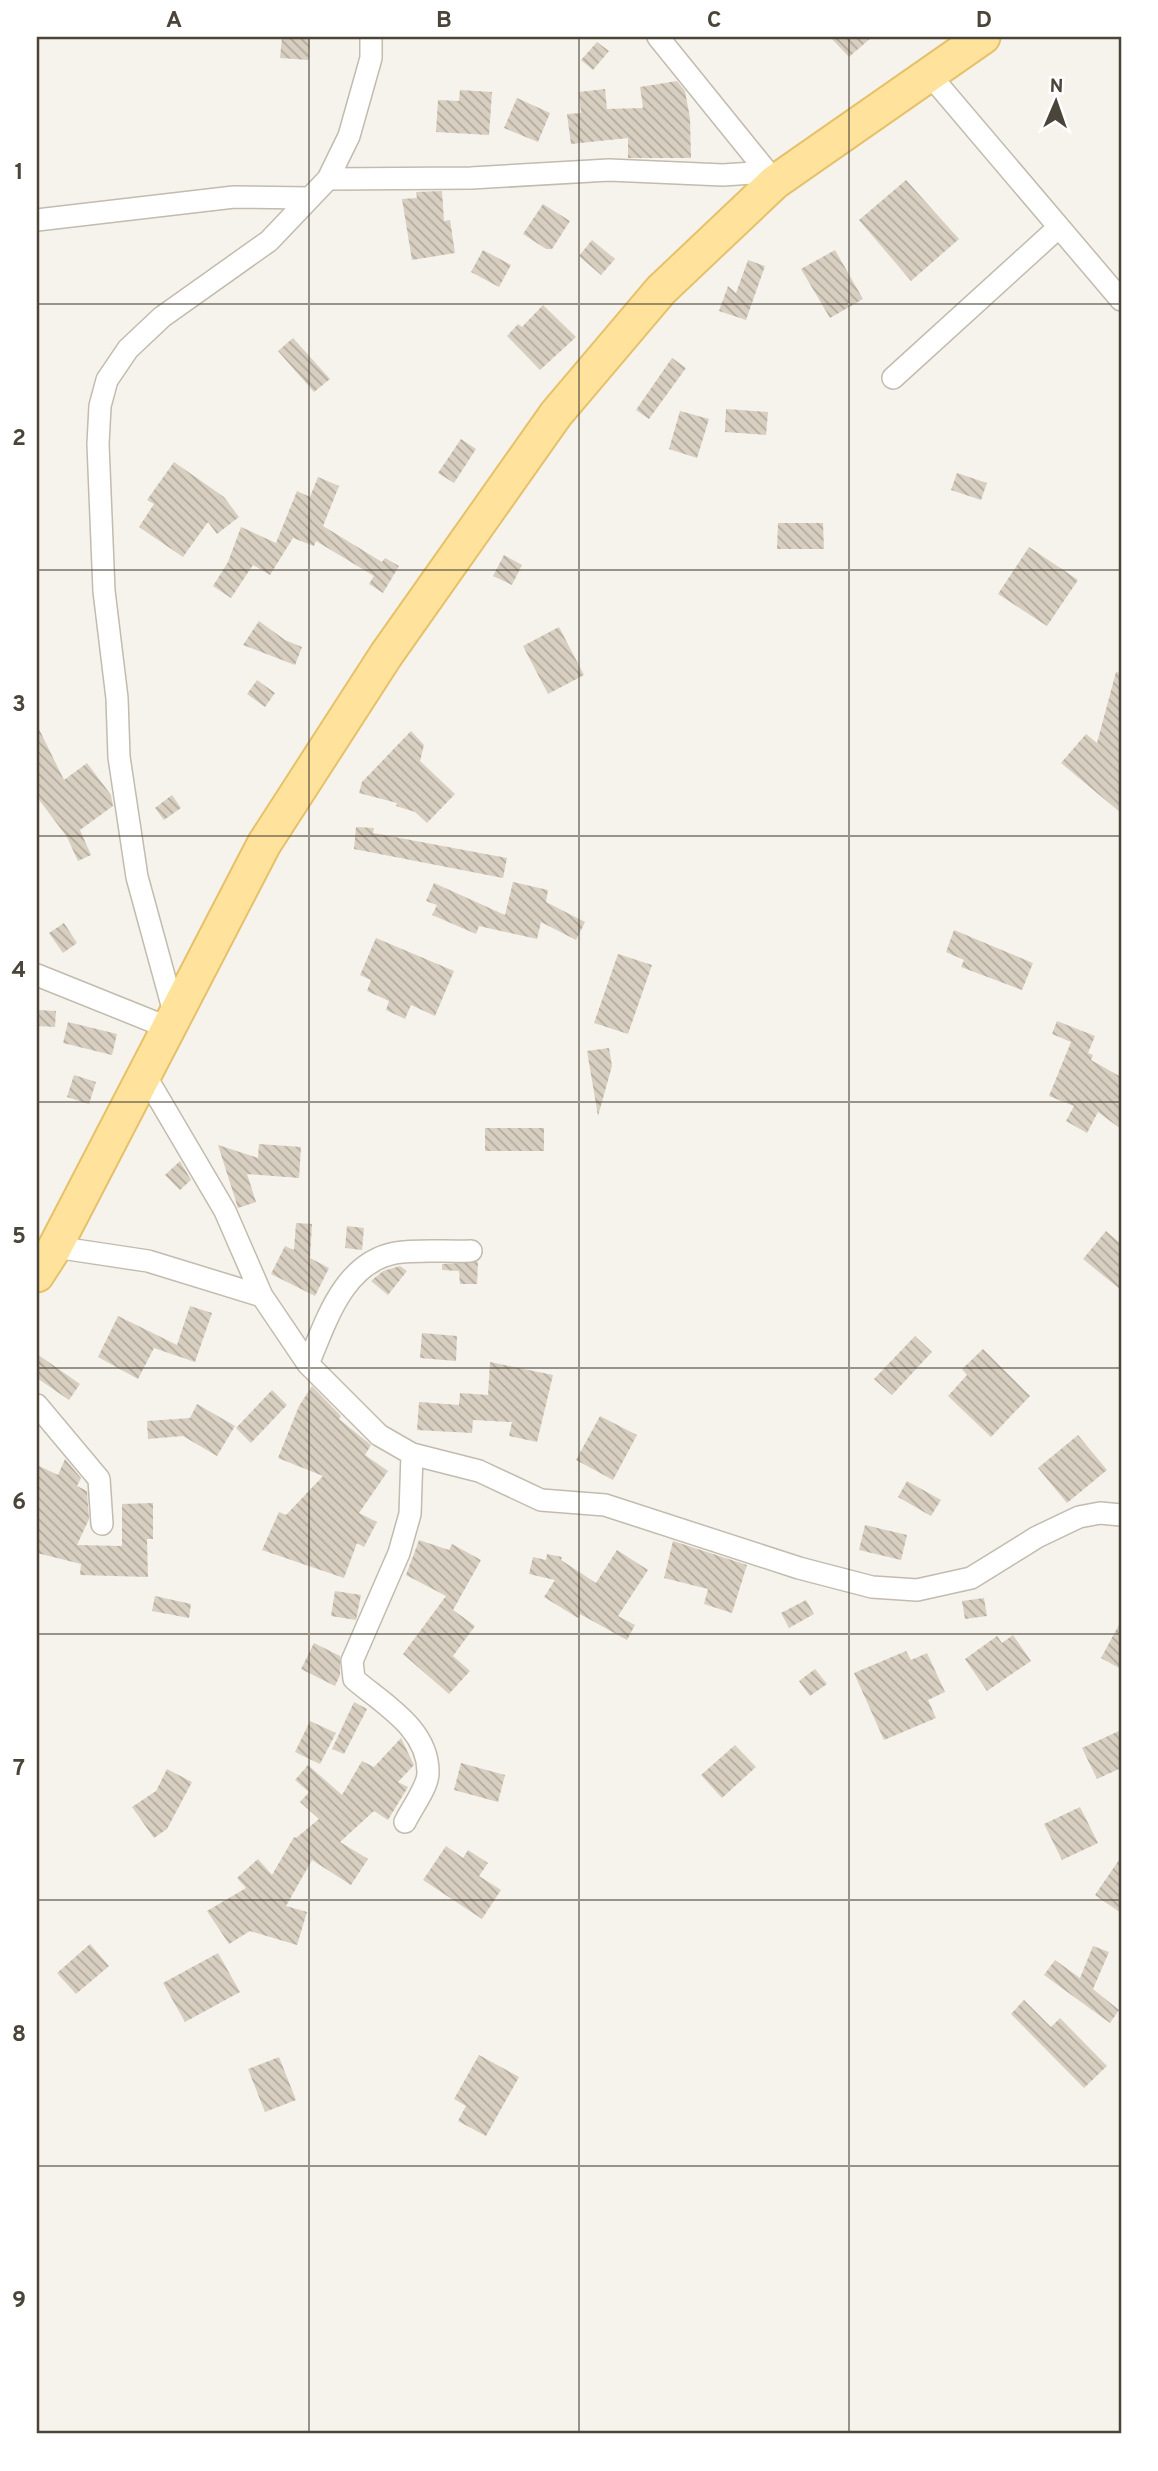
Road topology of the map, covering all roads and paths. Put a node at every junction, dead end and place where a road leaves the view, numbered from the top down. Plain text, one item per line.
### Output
1 (371, 37) edge
2 (658, 37) edge
3 (983, 37) edge
4 (929, 74) junction
5 (771, 177) junction
6 (328, 179) junction
7 (309, 198) junction
8 (37, 220) edge
9 (1059, 227) junction
10 (1121, 300) edge
11 (893, 378) dead end
12 (37, 975) edge
13 (172, 1022) junction
14 (145, 1075) junction
15 (55, 1247) junction
16 (471, 1251) dead end
17 (37, 1275) edge
18 (262, 1296) junction
19 (309, 1364) junction
20 (37, 1405) edge
21 (412, 1454) junction
22 (1121, 1515) edge
23 (102, 1524) dead end
24 (405, 1822) dead end

1 - 6 street
2 - 5 street
3 - 4 main road
4 - 5 main road
4 - 9 street
5 - 6 street
5 - 13 main road
6 - 7 street
7 - 8 street
7 - 13 street
9 - 10 street
9 - 11 street
12 - 13 street
13 - 14 main road
14 - 15 main road
14 - 18 street
15 - 17 main road
15 - 18 street
16 - 19 street
18 - 19 street
19 - 21 street
20 - 23 street
21 - 22 street
21 - 24 street

